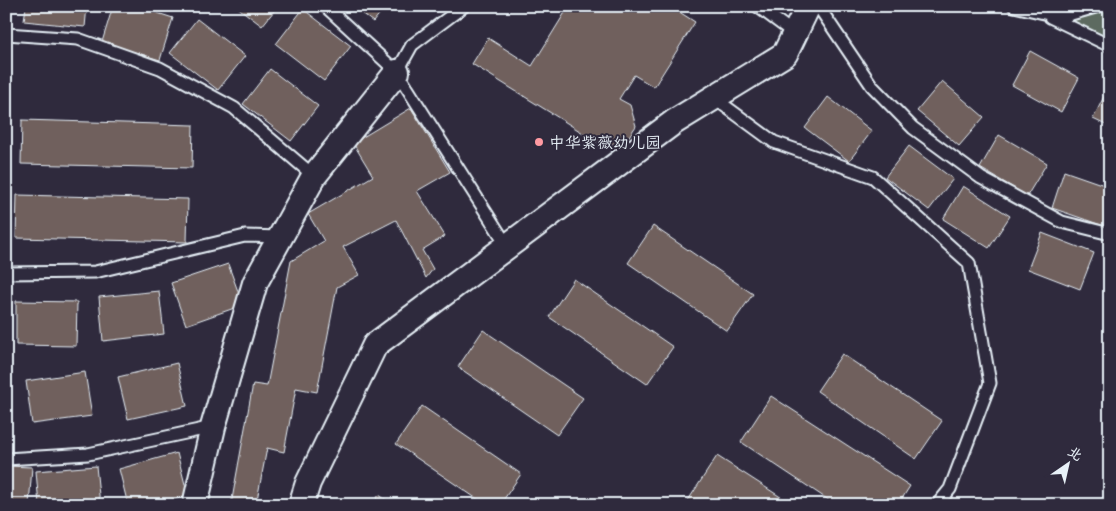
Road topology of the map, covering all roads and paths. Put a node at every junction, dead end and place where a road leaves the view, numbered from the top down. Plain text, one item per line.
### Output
1 (325, 6) edge
2 (464, 6) edge
3 (757, 6) edge
4 (808, 6) edge
5 (818, 6) edge
6 (1014, 6) edge
7 (1099, 6) edge
8 (1040, 12) junction
9 (6, 34) edge
10 (794, 34) junction
11 (1110, 46) edge
12 (397, 72) junction
13 (714, 98) junction
14 (314, 176) junction
15 (1110, 234) edge
16 (280, 238) junction
17 (508, 247) junction
18 (6, 273) edge
19 (213, 427) junction
20 (6, 459) edge
21 (195, 505) edge
22 (300, 505) edge
23 (937, 505) edge

1 - 12 lane
2 - 12 lane
3 - 10 lane
4 - 10 street
5 - 15 lane
6 - 8 lane
7 - 8 lane
8 - 11 lane
9 - 14 lane
10 - 13 street
12 - 14 street
12 - 17 lane
13 - 17 street
13 - 23 lane
14 - 16 street
16 - 18 lane
16 - 19 street
17 - 22 street
19 - 20 lane
19 - 21 street

